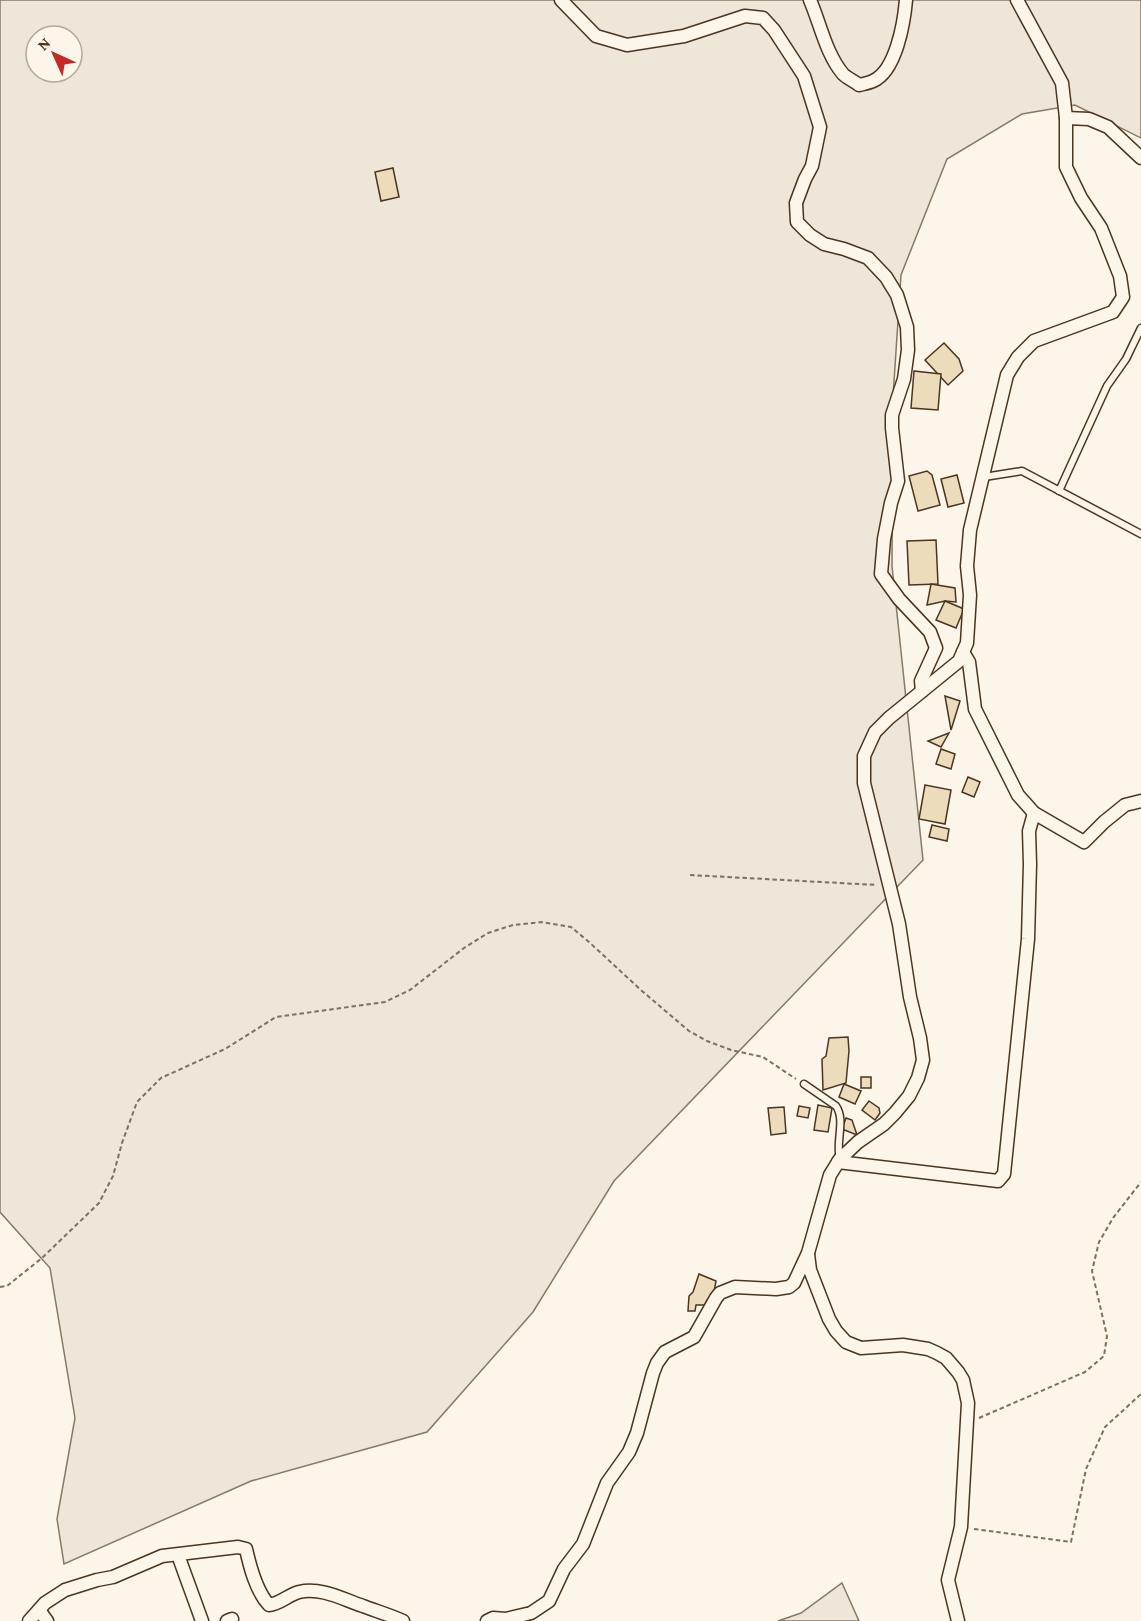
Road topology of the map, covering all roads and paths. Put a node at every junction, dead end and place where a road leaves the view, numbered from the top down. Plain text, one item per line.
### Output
1 (561, 0) edge
2 (810, 0) edge
3 (906, 0) edge
4 (1017, 0) edge
5 (1066, 118) junction
6 (1141, 159) edge
7 (1141, 328) edge
8 (983, 477) junction
9 (1059, 491) junction
10 (1141, 534) edge
11 (963, 652) junction
12 (922, 691) junction
13 (1141, 801) edge
14 (1034, 813) junction
15 (690, 875) dead end
16 (889, 885) junction
17 (804, 1084) joint
18 (839, 1161) junction
19 (1141, 1182) edge
20 (808, 1253) junction
21 (0, 1287) edge
22 (1141, 1394) edge
23 (966, 1424) junction
24 (961, 1527) junction
25 (178, 1555) junction
26 (39, 1610) junction
27 (29, 1621) edge
28 (47, 1621) edge
29 (202, 1621) edge
30 (403, 1621) edge
31 (487, 1621) edge
32 (958, 1621) edge

1 - 12 street
2 - 3 street
4 - 5 street
5 - 6 street
5 - 8 street
7 - 9 lane
8 - 9 lane
8 - 11 street
9 - 10 lane
11 - 12 street
11 - 14 street
12 - 16 street
13 - 14 street
14 - 18 street
15 - 16 path
16 - 18 street
17 - 18 lane
17 - 21 path
18 - 20 street
19 - 23 path
20 - 23 street
20 - 31 street
22 - 24 path
23 - 24 street
24 - 32 street
25 - 26 street
25 - 29 street
25 - 30 street
26 - 27 street
26 - 28 street

